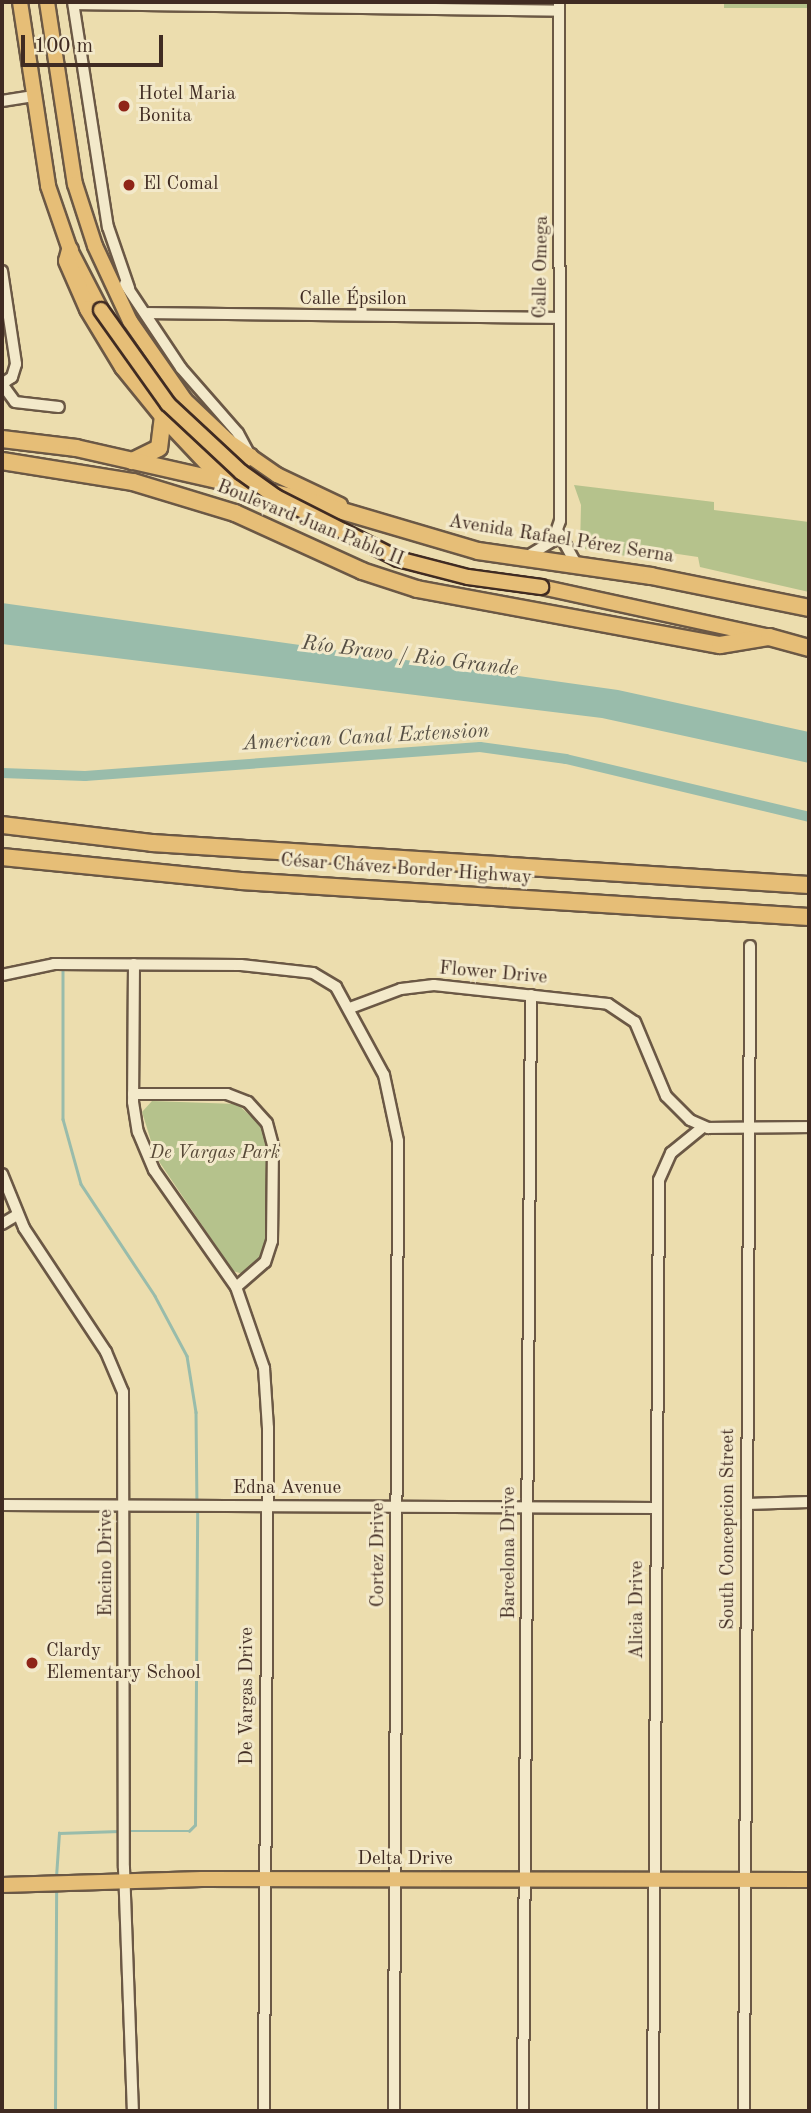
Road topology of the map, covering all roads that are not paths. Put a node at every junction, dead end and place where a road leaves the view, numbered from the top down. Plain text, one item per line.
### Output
1 (20, 2) edge
2 (47, 2) edge
3 (73, 3) edge
4 (559, 6) edge
5 (34, 96) junction
6 (2, 101) edge
7 (70, 250) junction
8 (104, 267) junction
9 (2, 271) edge
10 (129, 288) junction
11 (148, 313) junction
12 (559, 318) junction
13 (2, 384) edge
14 (59, 407) dead end
15 (163, 416) junction
16 (2, 439) edge
17 (250, 456) junction
18 (2, 461) edge
19 (132, 461) junction
20 (360, 514) junction
21 (559, 533) junction
22 (523, 558) junction
23 (577, 566) junction
24 (809, 608) edge
25 (769, 637) junction
26 (809, 648) edge
27 (2, 825) edge
28 (2, 857) edge
29 (809, 885) edge
30 (809, 917) edge
31 (750, 946) dead end
32 (134, 964) junction
33 (2, 975) edge
34 (531, 995) junction
35 (350, 1008) junction
36 (133, 1094) junction
37 (703, 1127) junction
38 (809, 1127) edge
39 (749, 1128) junction
40 (2, 1174) edge
41 (18, 1215) junction
42 (2, 1224) edge
43 (236, 1287) junction
44 (809, 1502) edge
45 (747, 1504) junction
46 (2, 1505) edge
47 (124, 1506) junction
48 (267, 1506) junction
49 (397, 1507) junction
50 (527, 1508) junction
51 (656, 1508) junction
52 (264, 1879) junction
53 (395, 1880) junction
54 (525, 1880) junction
55 (654, 1880) junction
56 (745, 1880) junction
57 (809, 1880) edge
58 (125, 1883) junction
59 (2, 1885) edge
60 (133, 2111) edge
61 (264, 2111) edge
62 (394, 2111) edge
63 (523, 2111) edge
64 (653, 2111) edge
65 (744, 2111) edge

1 - 5 main road
2 - 8 main road, Avenida Rafael Pérez Serna
3 - 4 street
3 - 10 street
4 - 12 street, Calle Omega
5 - 6 street
5 - 7 main road
7 - 15 highway
7 - 25 main road, bridge
8 - 10 street
8 - 17 main road, Avenida Rafael Pérez Serna
9 - 13 street
10 - 11 street
11 - 12 street, Calle Épsilon
11 - 17 street
12 - 21 street, Calle Omega
13 - 14 street
15 - 17 highway
15 - 19 highway
16 - 19 highway, Boulevard Juan Pablo II
17 - 20 main road, Avenida Rafael Pérez Serna
18 - 25 highway, Boulevard Juan Pablo II
19 - 20 highway, Boulevard Juan Pablo II
20 - 22 highway, Avenida Rafael Pérez Serna
21 - 22 street
21 - 23 street
22 - 23 highway, Avenida Rafael Pérez Serna
23 - 24 highway, Avenida Rafael Pérez Serna
25 - 26 highway
27 - 29 highway, César Chávez Border Highway
28 - 30 highway, César Chávez Border Highway
31 - 39 street, South Concepcion Street
32 - 33 street
32 - 35 street
32 - 36 street, De Vargas Drive
34 - 35 street, Flower Drive
34 - 37 street, Flower Drive
34 - 50 street, Barcelona Drive
35 - 49 street, Cortez Drive
36 - 43 street, De Vargas Drive
36 - 43 street
37 - 39 street
37 - 51 street, Alicia Drive
38 - 39 street
39 - 45 street, South Concepcion Street
40 - 41 street, Encino Drive
41 - 42 street
41 - 47 street, Encino Drive
43 - 48 street, De Vargas Drive
44 - 45 street
45 - 56 street, South Concepcion Street
46 - 47 street, Edna Avenue
47 - 48 street, Edna Avenue
47 - 58 street, Encino Drive
48 - 49 street, Edna Avenue
48 - 52 street, De Vargas Drive
49 - 50 street, Edna Avenue
49 - 53 street, Cortez Drive
50 - 51 street, Edna Avenue
50 - 54 street, Barcelona Drive
51 - 55 street, Alicia Drive
52 - 53 main road, Delta Drive
52 - 58 main road, Delta Drive
52 - 61 street, De Vargas Drive
53 - 54 main road, Delta Drive
53 - 62 street, Cortez Drive
54 - 55 main road, Delta Drive
54 - 63 street, Barcelona Drive
55 - 56 main road, Delta Drive
55 - 64 street, Alicia Drive
56 - 57 main road, Delta Drive
56 - 65 street, South Concepcion Street
58 - 59 main road, Delta Drive
58 - 60 street, Encino Drive

